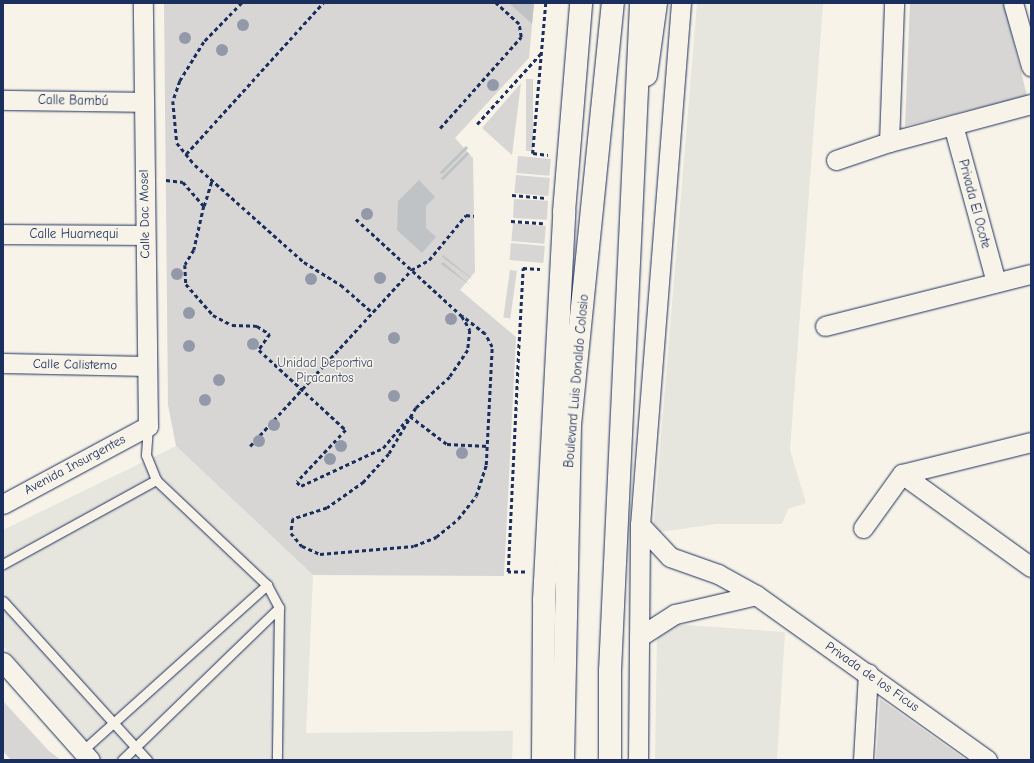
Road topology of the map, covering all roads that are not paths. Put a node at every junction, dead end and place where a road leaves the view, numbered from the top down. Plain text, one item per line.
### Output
1 (143, 3) edge
2 (581, 3) edge
3 (613, 3) edge
4 (641, 3) edge
5 (656, 3) edge
6 (681, 3) edge
7 (894, 3) edge
8 (1013, 3) edge
9 (1031, 66) edge
10 (3, 100) edge
11 (144, 102) junction
12 (1031, 104) edge
13 (953, 125) junction
14 (637, 138) junction
15 (889, 142) junction
16 (836, 160) dead end
17 (3, 234) edge
18 (146, 235) junction
19 (1031, 274) edge
20 (996, 282) junction
21 (825, 326) dead end
22 (3, 364) edge
23 (147, 366) junction
24 (148, 426) junction
25 (1031, 442) edge
26 (902, 474) junction
27 (156, 480) junction
28 (8, 498) edge
29 (640, 524) junction
30 (863, 528) dead end
31 (3, 564) edge
32 (1031, 567) edge
33 (267, 585) junction
34 (756, 595) junction
35 (3, 601) edge
36 (279, 608) junction
37 (639, 637) junction
38 (3, 662) edge
39 (868, 673) junction
40 (112, 723) junction
41 (135, 747) junction
42 (86, 755) edge
43 (122, 760) edge
44 (147, 760) edge
45 (277, 760) edge
46 (543, 760) edge
47 (563, 760) edge
48 (610, 760) edge
49 (638, 760) edge
50 (863, 760) edge
51 (987, 760) edge

1 - 11 street, Calle Dac Mosel
2 - 46 main road
3 - 47 main road, Boulevard Luis Donaldo Colosio
4 - 14 main road
5 - 14 main road
6 - 29 street
7 - 15 street
8 - 9 street
10 - 11 street, Calle Bambú
11 - 18 street, Calle Dac Mosel
12 - 13 street
13 - 15 street
13 - 20 street, Privada El Ocote
14 - 48 main road
15 - 16 street
17 - 18 street, Calle Huarnequi
18 - 23 street, Calle Dac Mosel
19 - 20 street
20 - 21 street
22 - 23 street, Calle Calistemo
23 - 24 street, Calle Dac Mosel
24 - 27 lane
24 - 28 street, Avenida Insurgentes
25 - 26 street
26 - 30 street
26 - 32 street
27 - 31 lane
27 - 33 lane
29 - 34 street, Privada de los Ficus
29 - 37 street
33 - 36 lane
33 - 40 lane
34 - 37 street
34 - 39 street, Privada de los Ficus
35 - 40 lane
36 - 41 lane
36 - 45 lane
37 - 49 street
38 - 42 street
39 - 50 street
39 - 51 street, Privada de los Ficus
40 - 41 lane
40 - 42 lane
41 - 43 lane
41 - 44 lane

